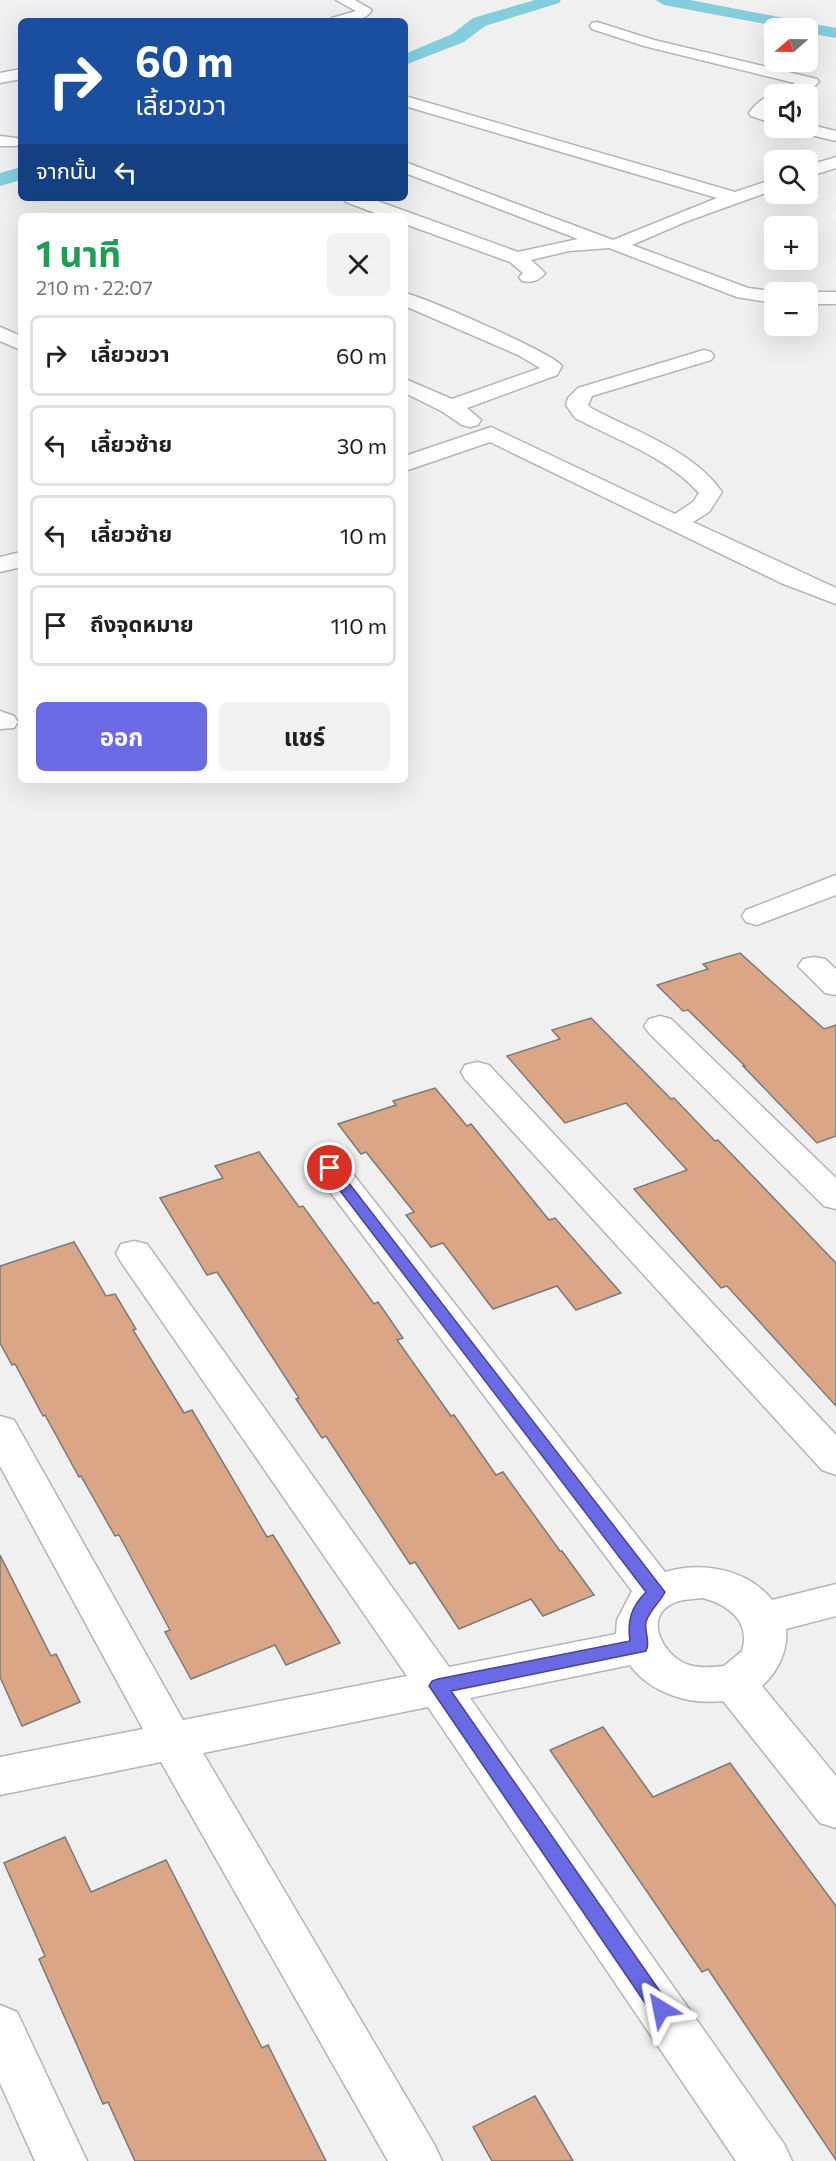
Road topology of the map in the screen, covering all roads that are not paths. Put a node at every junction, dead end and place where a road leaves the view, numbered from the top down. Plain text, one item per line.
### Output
1 (343, 0) edge
2 (350, 18) edge
3 (597, 26) dead end
4 (666, 29) dead end
5 (636, 38) junction
6 (755, 52) dead end
7 (728, 62) junction
8 (18, 75) edge
9 (0, 78) edge
10 (811, 82) junction
11 (806, 84) edge
12 (828, 84) dead end
13 (408, 102) edge
14 (764, 105) edge
15 (764, 115) edge
16 (818, 132) edge
17 (836, 136) edge
18 (836, 162) edge
19 (408, 168) edge
20 (818, 168) edge
21 (764, 188) edge
22 (736, 198) junction
23 (360, 201) edge
24 (392, 213) edge
25 (408, 219) edge
26 (518, 223) dead end
27 (611, 244) junction
28 (569, 245) junction
29 (517, 258) junction
30 (529, 278) dead end
31 (764, 296) edge
32 (818, 298) edge
33 (836, 298) edge
34 (408, 300) edge
35 (0, 332) edge
36 (18, 338) edge
37 (704, 356) dead end
38 (408, 386) edge
39 (451, 407) junction
40 (491, 434) junction
41 (408, 463) edge
42 (676, 522) junction
43 (18, 560) edge
44 (0, 565) edge
45 (836, 597) edge
46 (836, 884) edge
47 (757, 916) dead end
48 (660, 1026) dead end
49 (477, 1072) dead end
50 (330, 1168) dead end
51 (836, 1198) edge
52 (134, 1253) dead end
53 (0, 1430) edge
54 (836, 1460) edge
55 (657, 1592) junction
56 (836, 1600) edge
57 (762, 1618) junction
58 (640, 1646) junction
59 (732, 1681) junction
60 (438, 1686) junction
61 (172, 1741) junction
62 (0, 1776) edge
63 (836, 1809) edge
64 (0, 2028) edge
65 (61, 2161) edge
66 (416, 2161) edge
67 (766, 2161) edge

1 - 2 street
3 - 5 street
4 - 5 street
5 - 7 street
6 - 7 street
7 - 10 street
8 - 9 street
10 - 11 street
10 - 12 street
13 - 22 street
14 - 15 street
16 - 17 street
18 - 20 street
19 - 27 street
21 - 22 street
22 - 27 street
23 - 24 street
25 - 29 street
26 - 28 street
27 - 28 street
27 - 31 street
28 - 29 street
29 - 30 street
32 - 33 street
34 - 39 street
35 - 36 street
37 - 42 street
38 - 39 street
39 - 40 street
40 - 41 street
40 - 42 street
42 - 45 street
43 - 44 street
46 - 47 street
48 - 51 street
49 - 54 street
50 - 55 street
52 - 60 street
53 - 61 street
55 - 57 street
55 - 58 street
56 - 57 street
57 - 59 street
58 - 59 street
58 - 60 street
59 - 63 street
60 - 61 street
60 - 67 street
61 - 62 street
61 - 66 street
64 - 65 street

